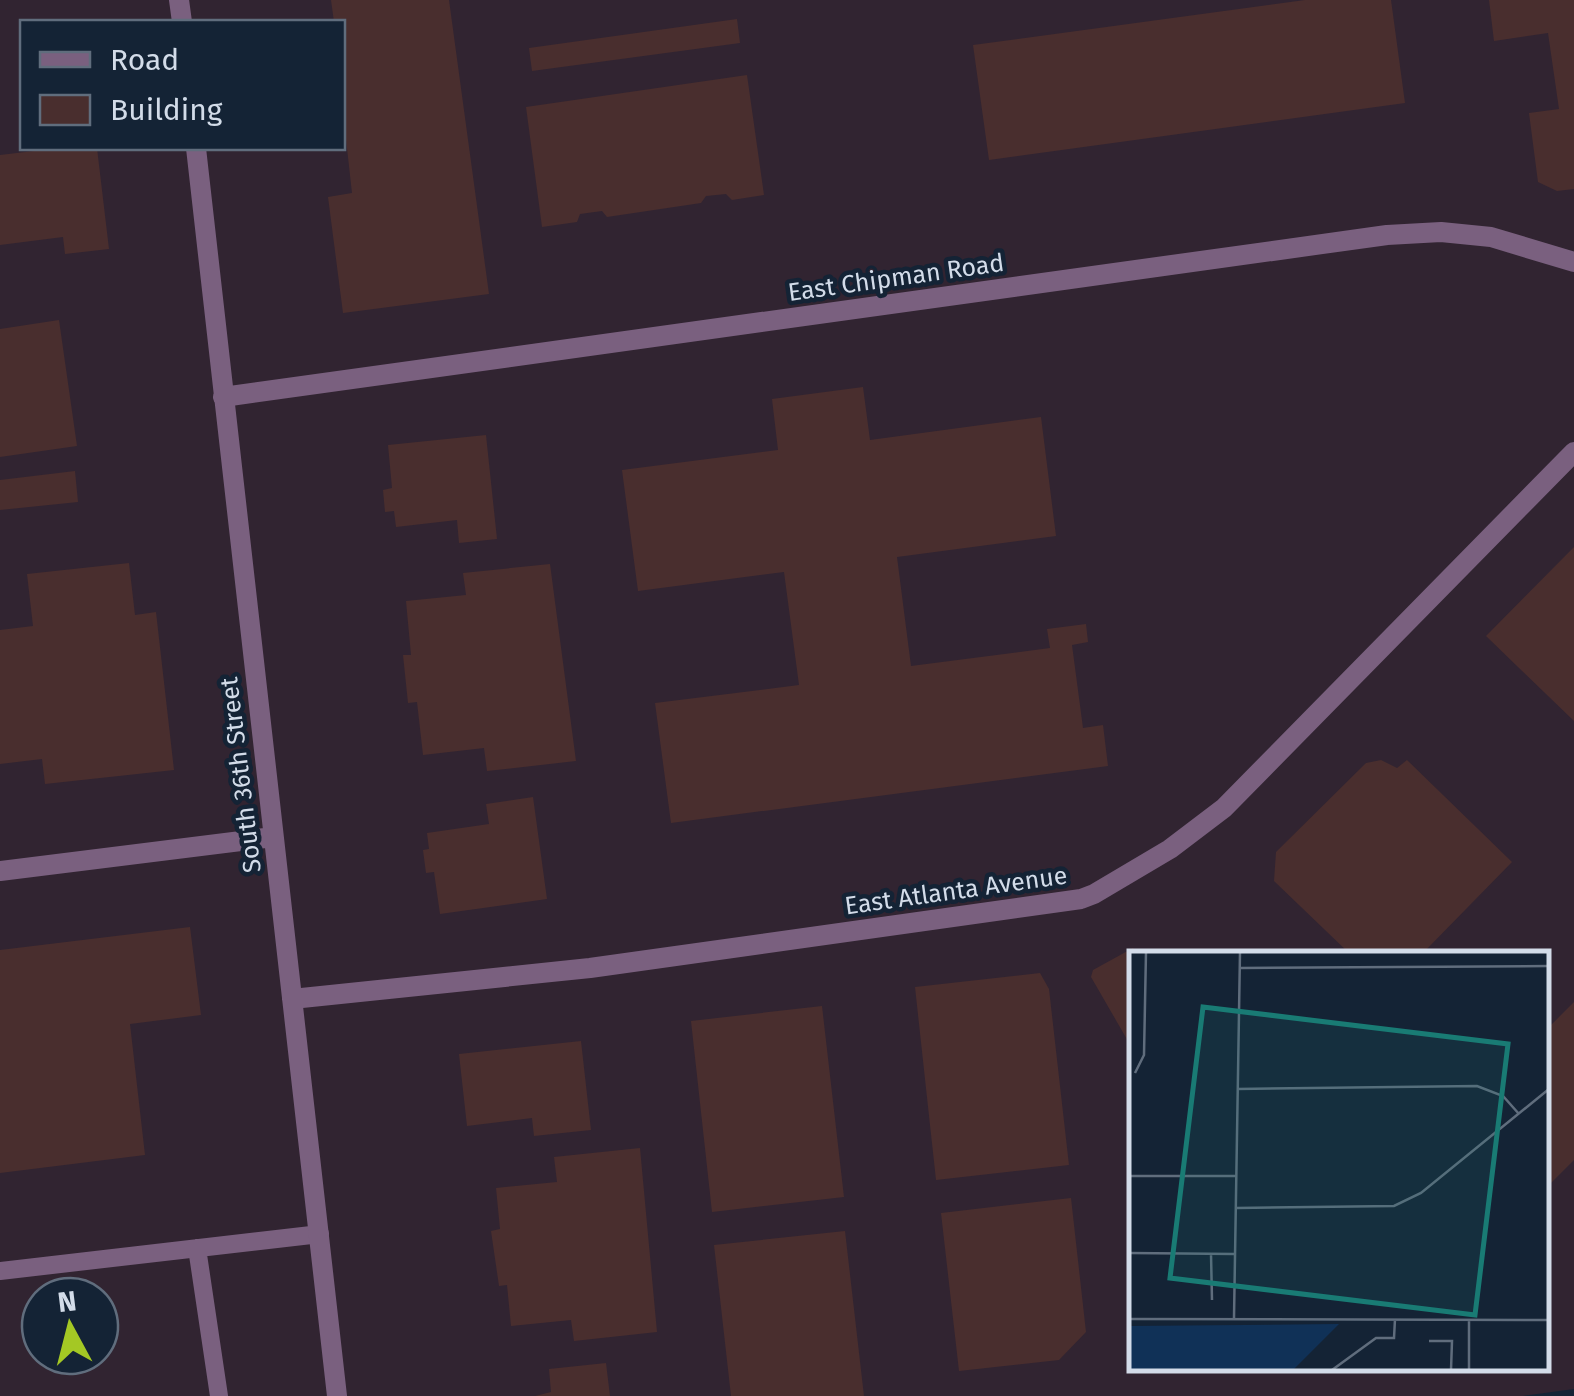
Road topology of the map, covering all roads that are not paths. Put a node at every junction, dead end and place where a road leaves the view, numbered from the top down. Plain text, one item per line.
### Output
1 (196, 150) edge
2 (1574, 262) edge
3 (223, 397) junction
4 (1574, 452) edge
5 (273, 837) junction
6 (0, 871) edge
7 (292, 999) junction
8 (320, 1234) junction
9 (197, 1248) junction
10 (0, 1271) edge
11 (218, 1396) edge
12 (337, 1396) edge

1 - 3 street, South 36th Street
2 - 3 street, East Chipman Road
3 - 5 street, South 36th Street
4 - 7 street, East Atlanta Avenue
5 - 6 street
5 - 7 street, South 36th Street
7 - 8 street, South 36th Street
8 - 9 lane
8 - 12 street, South 36th Street
9 - 10 lane
9 - 11 lane

